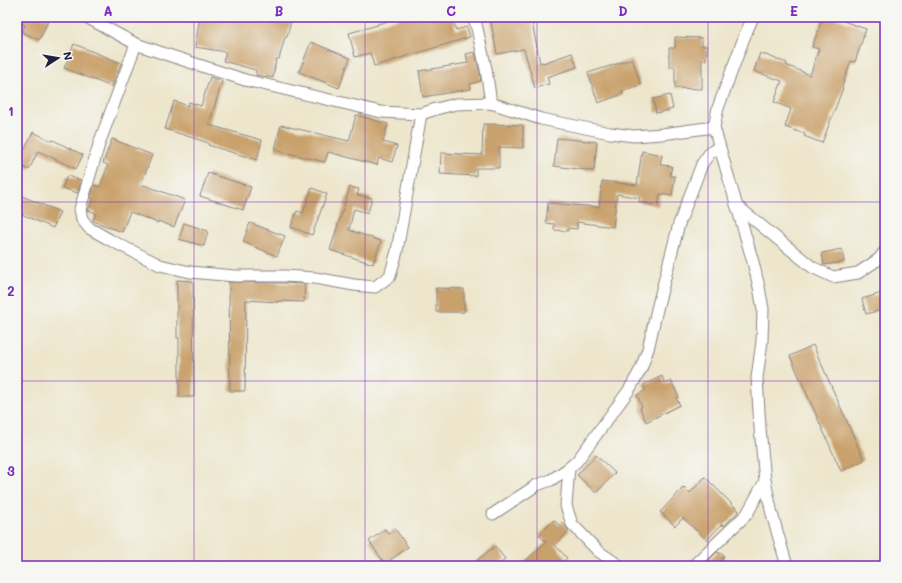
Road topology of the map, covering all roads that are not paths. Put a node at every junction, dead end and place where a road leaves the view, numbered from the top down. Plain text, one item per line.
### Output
1 (86, 17) edge
2 (473, 17) edge
3 (753, 17) edge
4 (136, 44) junction
5 (491, 103) junction
6 (421, 114) junction
7 (714, 127) junction
8 (719, 146) junction
9 (736, 205) junction
10 (885, 251) edge
11 (569, 468) junction
12 (765, 481) junction
13 (493, 514) dead end
14 (620, 566) edge
15 (691, 566) edge
16 (787, 566) edge

1 - 4 street
2 - 5 street
3 - 7 street
4 - 6 street
4 - 6 street
5 - 6 street
5 - 7 street
7 - 8 street
8 - 9 street
8 - 11 street
9 - 10 street
9 - 12 street
11 - 13 street
11 - 14 street
12 - 15 street
12 - 16 street

